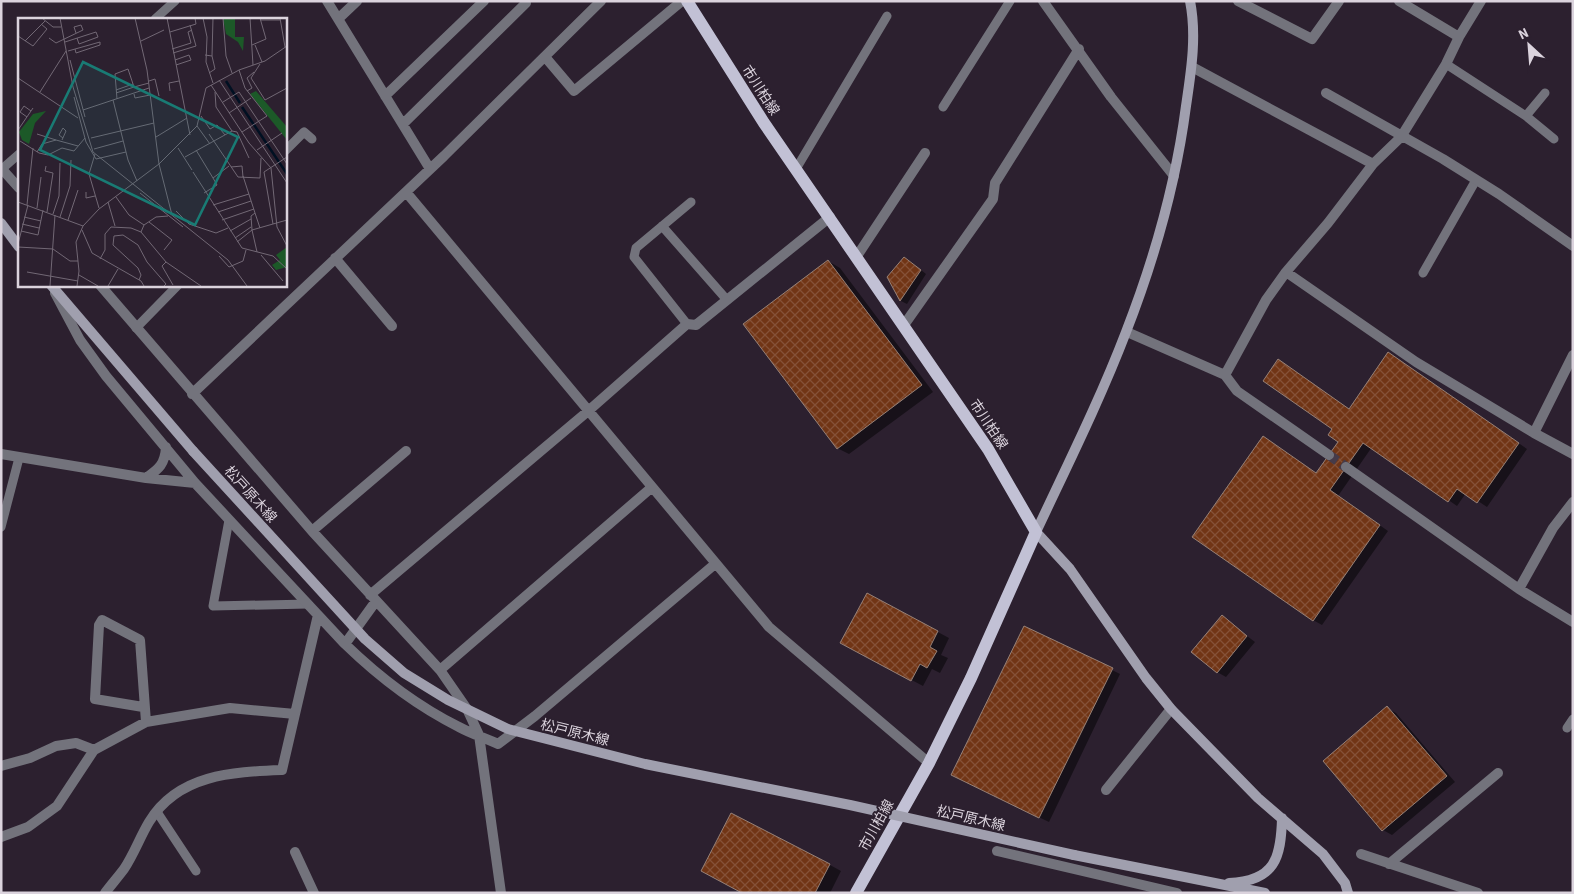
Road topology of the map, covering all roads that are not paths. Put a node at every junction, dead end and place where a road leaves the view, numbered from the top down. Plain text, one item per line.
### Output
1 (175, 1) edge
2 (327, 1) edge
3 (358, 1) edge
4 (484, 1) edge
5 (601, 1) edge
6 (682, 1) edge
7 (687, 1) edge
8 (1010, 1) edge
9 (1043, 1) edge
10 (1190, 1) edge
11 (1238, 1) edge
12 (1339, 1) edge
13 (1398, 1) edge
14 (1480, 1) edge
15 (526, 2) edge
16 (887, 16) dead end
17 (156, 18) edge
18 (338, 19) junction
19 (1459, 37) junction
20 (1078, 50) junction
21 (546, 58) junction
22 (1446, 64) junction
23 (1192, 67) junction
24 (1326, 93) dead end
25 (1546, 93) dead end
26 (385, 96) junction
27 (943, 107) dead end
28 (1526, 116) junction
29 (403, 124) junction
30 (1401, 137) junction
31 (312, 139) dead end
32 (1554, 139) dead end
33 (286, 150) edge
34 (925, 153) dead end
35 (18, 155) edge
36 (1373, 164) junction
37 (2, 168) edge
38 (430, 169) junction
39 (796, 169) junction
40 (1174, 176) junction
41 (1476, 180) junction
42 (18, 187) edge
43 (406, 192) junction
44 (691, 202) dead end
45 (830, 217) junction
46 (1, 223) edge
47 (662, 226) junction
48 (18, 245) edge
49 (1573, 246) edge
50 (857, 256) junction
51 (335, 258) junction
52 (1286, 272) junction
53 (1423, 273) dead end
54 (52, 286) edge
55 (52, 286) edge
56 (101, 286) edge
57 (177, 286) edge
58 (727, 300) junction
59 (687, 324) junction
60 (904, 325) junction
61 (392, 326) dead end
62 (136, 328) junction
63 (1127, 332) junction
64 (1573, 356) edge
65 (1225, 375) junction
66 (192, 394) junction
67 (587, 412) junction
68 (1534, 434) junction
69 (166, 447) junction
70 (406, 451) dead end
71 (1, 454) edge
72 (1573, 454) edge
73 (1329, 456) tunnel mouth
74 (19, 458) junction
75 (1346, 467) tunnel mouth
76 (146, 478) junction
77 (195, 483) junction
78 (652, 488) junction
79 (1573, 502) edge
80 (229, 520) junction
81 (1, 527) edge
82 (312, 531) junction
83 (1036, 532) junction
84 (715, 564) junction
85 (1518, 588) junction
86 (373, 598) junction
87 (308, 604) junction
88 (318, 615) junction
89 (1573, 622) edge
90 (345, 644) junction
91 (440, 670) junction
92 (143, 708) junction
93 (1171, 709) junction
94 (294, 714) junction
95 (1573, 719) edge
96 (146, 722) junction
97 (1567, 728) dead end
98 (479, 735) junction
99 (94, 750) junction
100 (929, 762) junction
101 (1, 766) edge
102 (1498, 773) dead end
103 (1106, 790) dead end
104 (157, 812) junction
105 (1282, 818) junction
106 (1, 837) edge
107 (997, 851) dead end
108 (295, 852) dead end
109 (1361, 854) dead end
110 (1389, 864) junction
111 (196, 871) dead end
112 (1210, 883) junction
113 (105, 893) edge
114 (314, 893) edge
115 (501, 893) edge
116 (856, 893) edge
117 (1177, 893) edge
118 (1265, 893) edge
119 (1348, 893) edge
120 (1478, 893) edge

1 - 17 lane
2 - 18 street
3 - 18 street
4 - 26 street
5 - 21 street
6 - 21 street
7 - 39 main road, 市川柏線
8 - 27 lane
9 - 20 street
10 - 23 main road
11 - 12 street
13 - 19 street
14 - 19 street
15 - 29 street
16 - 39 lane
18 - 26 street
19 - 22 street
20 - 40 street
20 - 60 street
21 - 38 street
22 - 28 lane
22 - 30 street
23 - 36 street
23 - 40 main road
24 - 30 street
25 - 28 lane
26 - 29 street
28 - 32 lane
29 - 38 street
30 - 36 street
30 - 41 street
31 - 33 lane
34 - 50 street
35 - 37 lane
36 - 52 street
37 - 42 street
38 - 43 street
39 - 45 main road, 市川柏線
40 - 63 main road
41 - 49 street
41 - 53 lane
43 - 51 street
43 - 67 street
44 - 47 lane
45 - 50 main road, 市川柏線
45 - 58 street
46 - 48 main road
47 - 58 lane
47 - 59 lane
50 - 60 main road, 市川柏線
51 - 61 street
51 - 66 street
52 - 65 street
52 - 68 street
54 - 69 street
55 - 112 main road, 松戸原木線, bridge
56 - 62 street
57 - 62 lane
58 - 59 street
59 - 67 street
60 - 83 main road, 市川柏線
62 - 66 street
63 - 65 street
63 - 83 main road
64 - 68 street
65 - 73 street
66 - 82 street
67 - 78 street
67 - 86 street
68 - 72 street
69 - 76 street
69 - 77 street
70 - 82 street
71 - 74 street
74 - 76 street
74 - 81 lane
75 - 85 street
76 - 77 street
77 - 80 street
78 - 84 street
78 - 91 street
79 - 85 street
80 - 87 street
80 - 87 lane
82 - 86 street
83 - 93 main road
83 - 100 main road, 市川柏線
84 - 98 street
84 - 100 street
85 - 89 street
86 - 90 street
86 - 91 street
87 - 88 street
88 - 90 street
88 - 94 street
90 - 98 street
91 - 98 street
92 - 92 street
92 - 96 street
93 - 103 street
93 - 105 main road
94 - 96 street
94 - 104 street
95 - 97 lane
96 - 99 street
98 - 115 street
99 - 101 street
99 - 106 street
100 - 116 main road, 市川柏線
102 - 110 street
104 - 111 lane
104 - 113 street
105 - 112 main road
105 - 119 main road
107 - 117 street
108 - 114 street
109 - 110 street
110 - 120 street
112 - 118 main road, 松戸原木線

